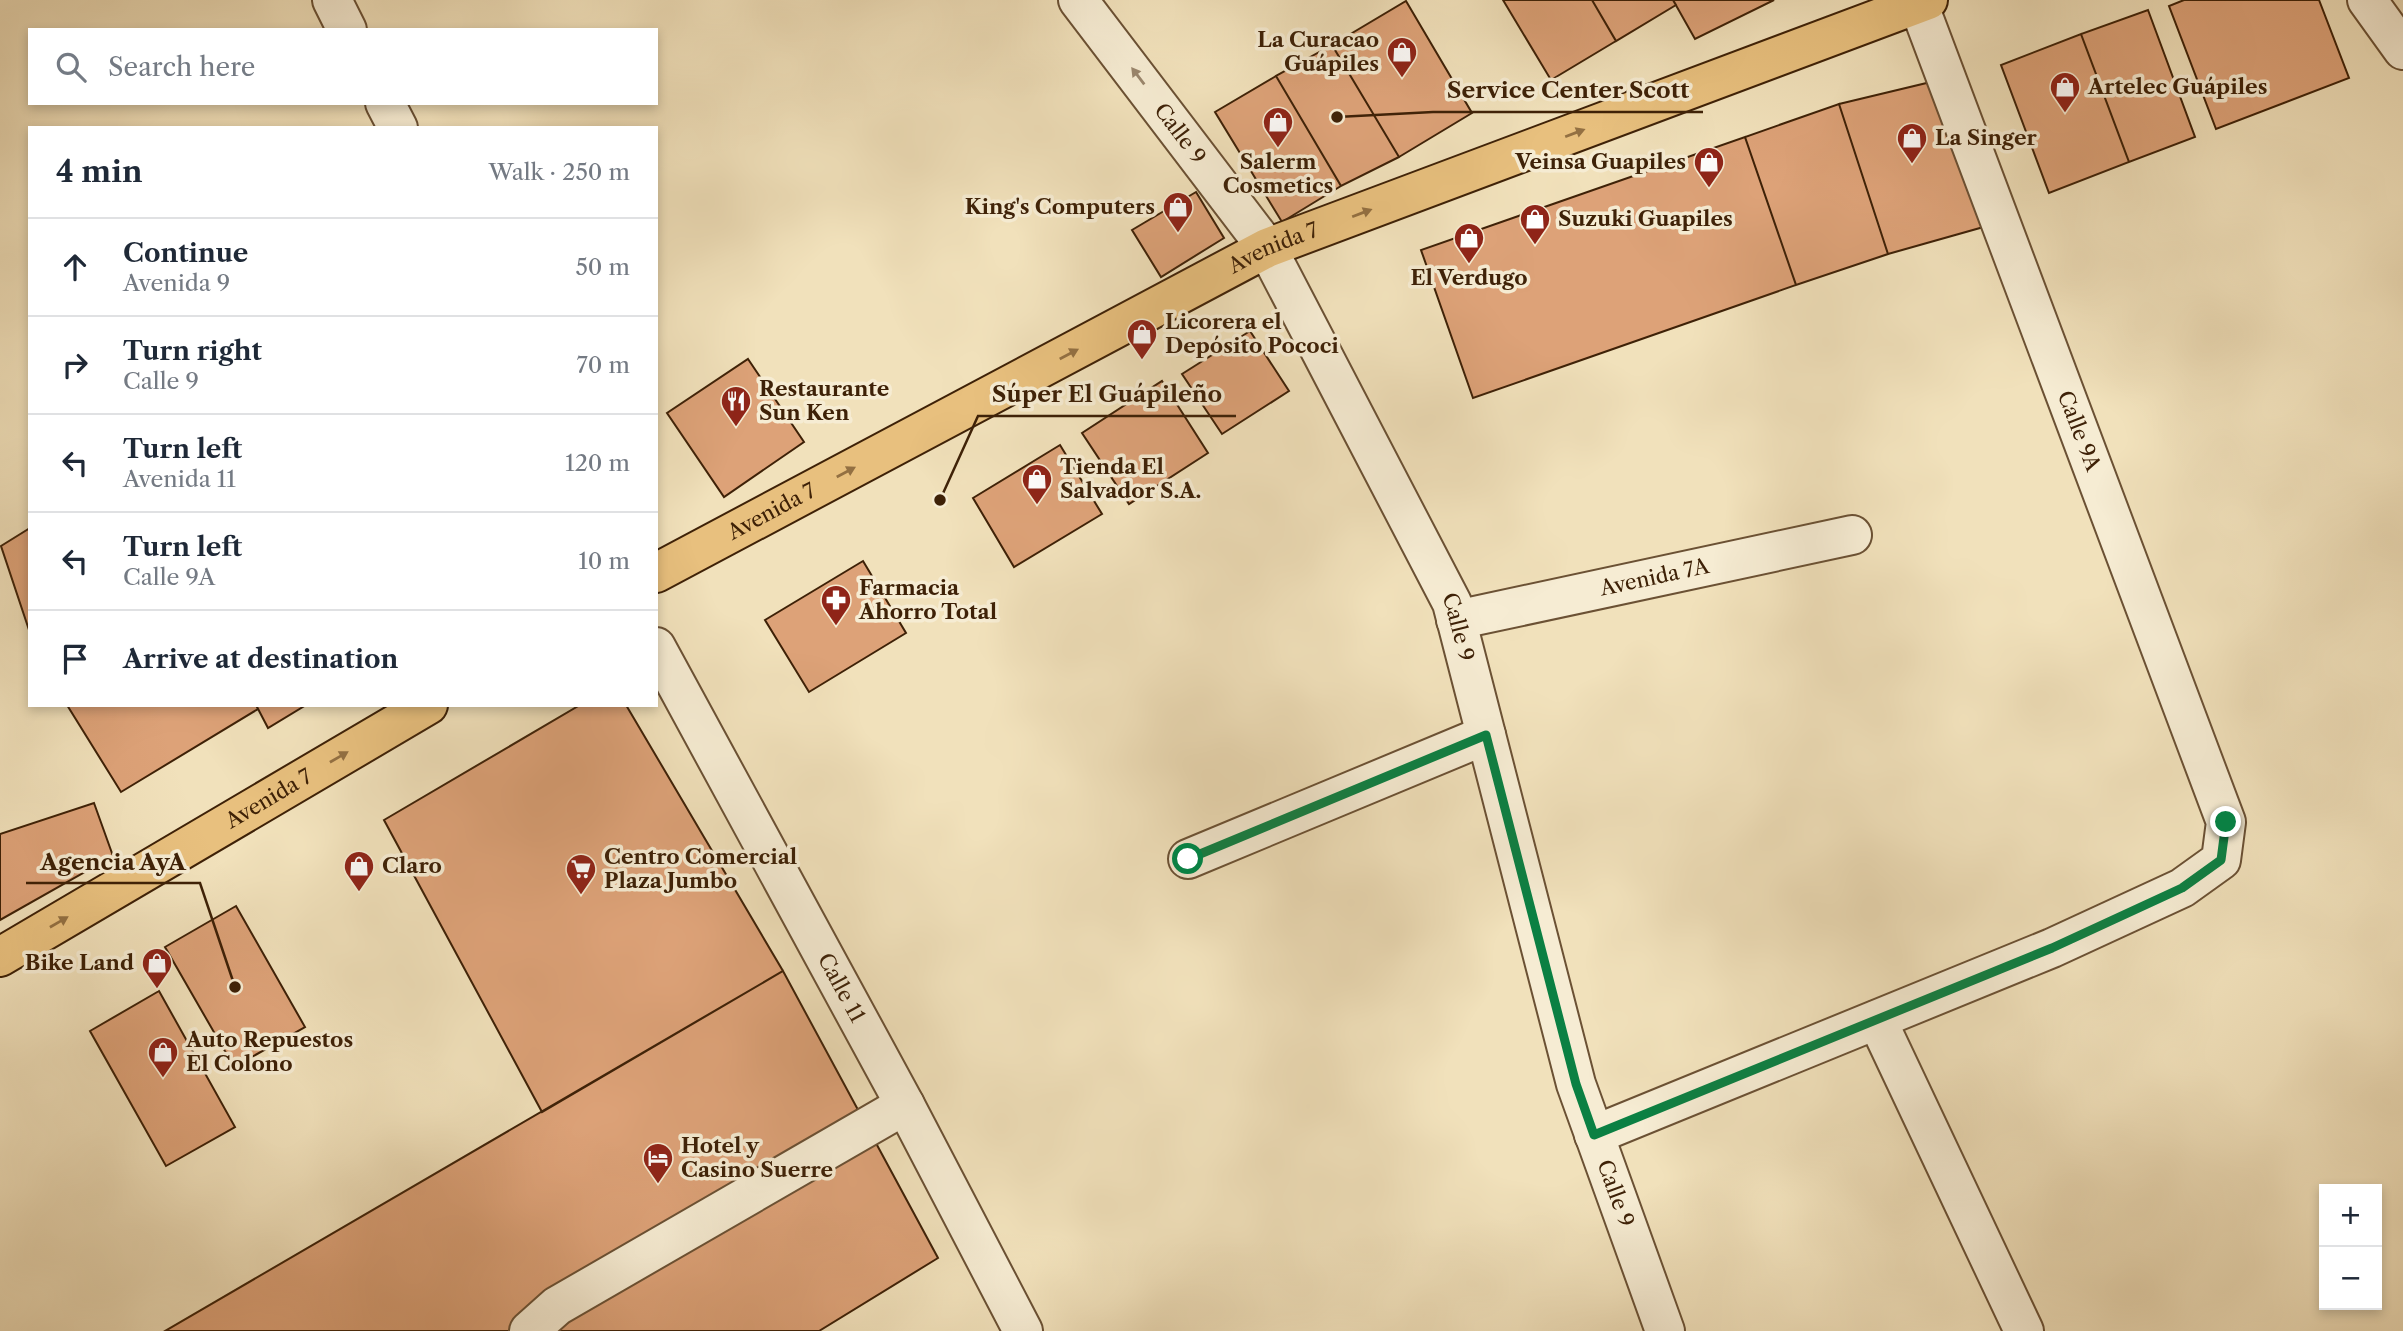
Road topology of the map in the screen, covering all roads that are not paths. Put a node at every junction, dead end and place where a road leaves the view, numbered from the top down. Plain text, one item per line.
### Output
1 (332, 0) edge
2 (1078, 0) edge
3 (2367, 0) edge
4 (1923, 2) edge
5 (346, 28) edge
6 (2403, 50) edge
7 (386, 105) edge
8 (397, 126) edge
9 (1267, 248) junction
10 (1852, 535) dead end
11 (658, 572) edge
12 (1456, 620) junction
13 (658, 651) edge
14 (425, 707) edge
15 (1486, 735) junction
16 (1188, 859) dead end
17 (0, 957) edge
18 (1877, 1020) junction
19 (905, 1105) junction
20 (1594, 1135) junction
21 (529, 1331) edge
22 (1023, 1331) edge
23 (1665, 1331) edge
24 (2024, 1331) edge

1 - 5 street
9 -> 2 street, Calle 9
3 - 6 street
9 -> 4 main road, Avenida 7
4 - 18 street, Calle 9A
7 - 8 street
11 -> 9 main road, Avenida 7
9 - 12 street, Calle 9
10 - 12 street, Avenida 7A
12 - 15 street, Calle 9
13 - 19 street, Calle 11
17 -> 14 main road, Avenida 7
15 - 16 street
15 - 20 street, Calle 9
18 - 20 street
18 - 24 street
19 - 21 street
19 - 22 street, Calle 11
20 - 23 street, Calle 9

